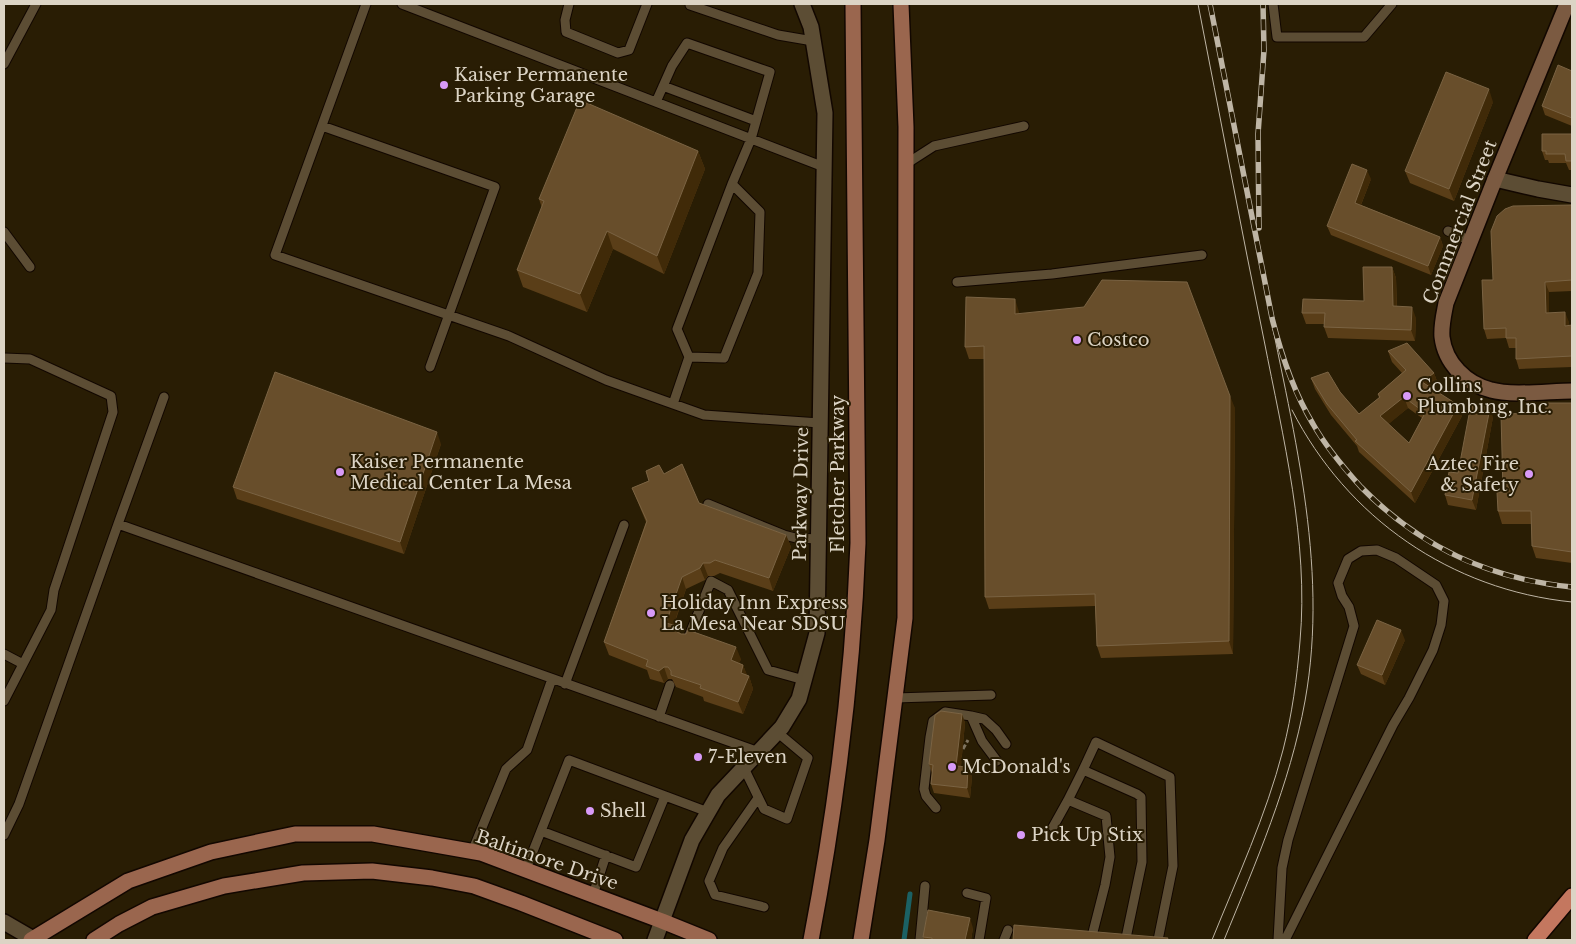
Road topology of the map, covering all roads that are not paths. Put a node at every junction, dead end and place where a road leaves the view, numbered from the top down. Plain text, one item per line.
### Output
1 (36, 4) edge
2 (366, 4) edge
3 (402, 4) edge
4 (569, 4) edge
5 (647, 4) edge
6 (691, 4) edge
7 (802, 4) edge
8 (853, 4) edge
9 (901, 4) edge
10 (1273, 4) edge
11 (1392, 4) edge
12 (1570, 4) edge
13 (813, 41) junction
14 (4, 64) edge
15 (663, 86) junction
16 (656, 102) junction
17 (756, 121) junction
18 (322, 126) junction
19 (1024, 126) dead end
20 (751, 139) junction
21 (906, 164) junction
22 (824, 167) junction
23 (1495, 179) junction
24 (732, 184) junction
25 (1572, 195) edge
26 (1448, 231) dead end
27 (4, 232) edge
28 (1471, 242) junction
29 (1202, 256) dead end
30 (30, 267) dead end
31 (958, 282) dead end
32 (449, 315) junction
33 (689, 357) junction
34 (4, 358) edge
35 (430, 367) dead end
36 (1572, 391) edge
37 (164, 397) dead end
38 (673, 404) junction
39 (820, 423) junction
40 (708, 504) edge
41 (118, 524) junction
42 (624, 525) dead end
43 (819, 540) junction
44 (687, 641) edge
45 (4, 654) edge
46 (22, 664) junction
47 (552, 679) junction
48 (804, 680) junction
49 (565, 684) junction
50 (670, 685) edge
51 (991, 695) dead end
52 (895, 698) junction
53 (4, 701) edge
54 (971, 716) junction
55 (659, 717) junction
56 (777, 732) junction
57 (1006, 744) dead end
58 (759, 752) junction
59 (997, 761) dead end
60 (744, 768) junction
61 (1083, 770) junction
62 (665, 796) junction
63 (758, 798) junction
64 (1068, 800) junction
65 (936, 808) dead end
66 (708, 812) junction
67 (1053, 827) dead end
68 (541, 830) junction
69 (4, 835) edge
70 (472, 852) junction
71 (606, 855) junction
72 (526, 869) junction
73 (925, 886) dead end
74 (967, 893) dead end
75 (593, 895) junction
76 (1572, 896) edge
77 (1572, 906) edge
78 (764, 907) dead end
79 (662, 921) junction
80 (4, 922) edge
81 (1008, 930) dead end
82 (1092, 936) edge
83 (1126, 938) edge
84 (33, 940) edge
85 (94, 940) edge
86 (615, 940) edge
87 (655, 940) edge
88 (709, 940) edge
89 (811, 940) edge
90 (861, 940) edge
91 (920, 940) edge
92 (979, 940) edge
93 (1004, 940) edge
94 (1158, 940) edge
95 (1278, 940) edge
96 (1285, 940) edge
97 (1536, 940) edge

1 - 14 lane
2 - 18 lane
3 - 16 lane
4 - 5 lane
6 - 13 lane
7 - 13 street, Parkway Drive
8 - 89 main road, Fletcher Parkway
9 - 21 main road
10 - 11 lane
12 - 23 main road, Commercial Street
13 - 22 street, Parkway Drive
15 - 16 lane
15 - 17 lane
15 - 17 lane
16 - 20 lane
17 - 20 lane
18 - 32 lane
18 - 32 lane
19 - 21 lane
20 - 22 lane
20 - 24 lane
21 - 52 main road
22 - 39 street, Parkway Drive
23 - 25 street
23 - 28 main road, Commercial Street
24 - 33 lane
24 - 33 lane
26 - 28 lane
27 - 30 lane
28 - 36 main road, Commercial Street
29 - 31 lane
32 - 35 lane
32 - 38 lane
33 - 38 lane
34 - 46 lane
37 - 41 lane
38 - 39 lane
39 - 43 street, Parkway Drive
40 - 43 lane
41 - 47 lane
41 - 69 lane
42 - 49 lane
43 - 48 street, Parkway Drive
44 - 48 lane
45 - 46 lane
46 - 53 lane
47 - 49 lane
47 - 70 lane
48 - 56 street, Parkway Drive
49 - 55 lane
50 - 55 lane
51 - 52 lane
52 - 90 main road
54 - 57 lane
54 - 59 lane
54 - 65 lane
55 - 58 lane
56 - 58 street, Parkway Drive
56 - 63 lane
58 - 60 street, Parkway Drive
60 - 63 lane
60 - 66 street, Parkway Drive
61 - 64 lane
61 - 83 lane
61 - 94 lane
62 - 66 lane
62 - 68 lane
62 - 71 lane
63 - 78 lane
64 - 67 lane
64 - 82 lane
66 - 79 street, Parkway Drive
68 - 71 lane
68 - 72 lane
70 - 72 main road, Baltimore Drive
70 - 84 main road, Baltimore Drive
71 - 75 lane
72 - 75 main road, Baltimore Drive
73 - 91 lane
74 - 92 lane
75 - 79 main road, Baltimore Drive
76 - 97 highway
77 - 97 highway
79 - 87 street, Parkway Drive
79 - 88 main road, Baltimore Drive
80 - 84 street
81 - 93 lane
85 - 86 main road
95 - 96 lane

